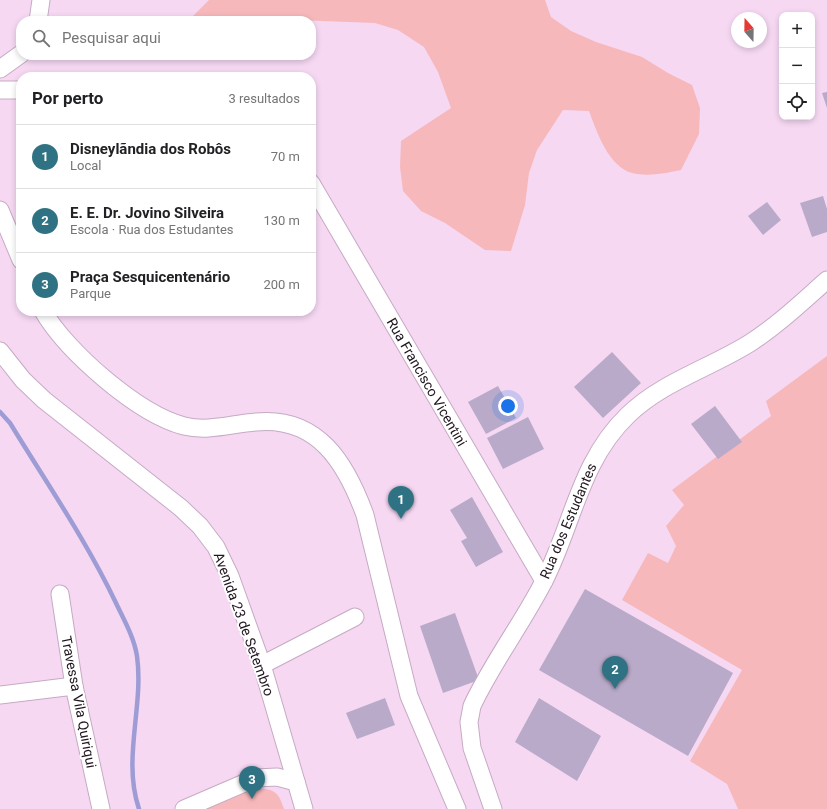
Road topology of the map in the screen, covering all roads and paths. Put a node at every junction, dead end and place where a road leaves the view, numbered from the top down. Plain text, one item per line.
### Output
1 (41, 0) edge
2 (39, 16) edge
3 (16, 58) edge
4 (0, 69) edge
5 (0, 90) edge
6 (16, 90) edge
7 (316, 191) edge
8 (0, 210) edge
9 (16, 248) edge
10 (827, 280) edge
11 (47, 316) edge
12 (0, 352) edge
13 (0, 366) edge
14 (22, 380) junction
15 (544, 581) junction
16 (60, 594) dead end
17 (355, 617) dead end
18 (262, 664) junction
19 (74, 686) junction
20 (0, 695) edge
21 (296, 782) junction
22 (101, 809) edge
23 (184, 809) edge
24 (304, 809) edge
25 (457, 809) edge
26 (493, 809) edge

1 - 2 street
3 - 4 street
5 - 6 street
7 - 15 street, Rua Francisco Vicentini
8 - 9 street
10 - 15 street, Rua dos Estudantes
11 - 25 street
12 - 14 street, Avenida 23 de Setembro
13 - 14 street, Avenida 23 de Setembro
14 - 18 street, Avenida 23 de Setembro
15 - 26 street, Rua dos Estudantes
16 - 19 street, Travessa Vila Quiriqui
17 - 18 street
18 - 21 street, Avenida 23 de Setembro
19 - 20 street
19 - 22 street, Travessa Vila Quiriqui
21 - 23 street
21 - 24 street, Avenida 23 de Setembro

